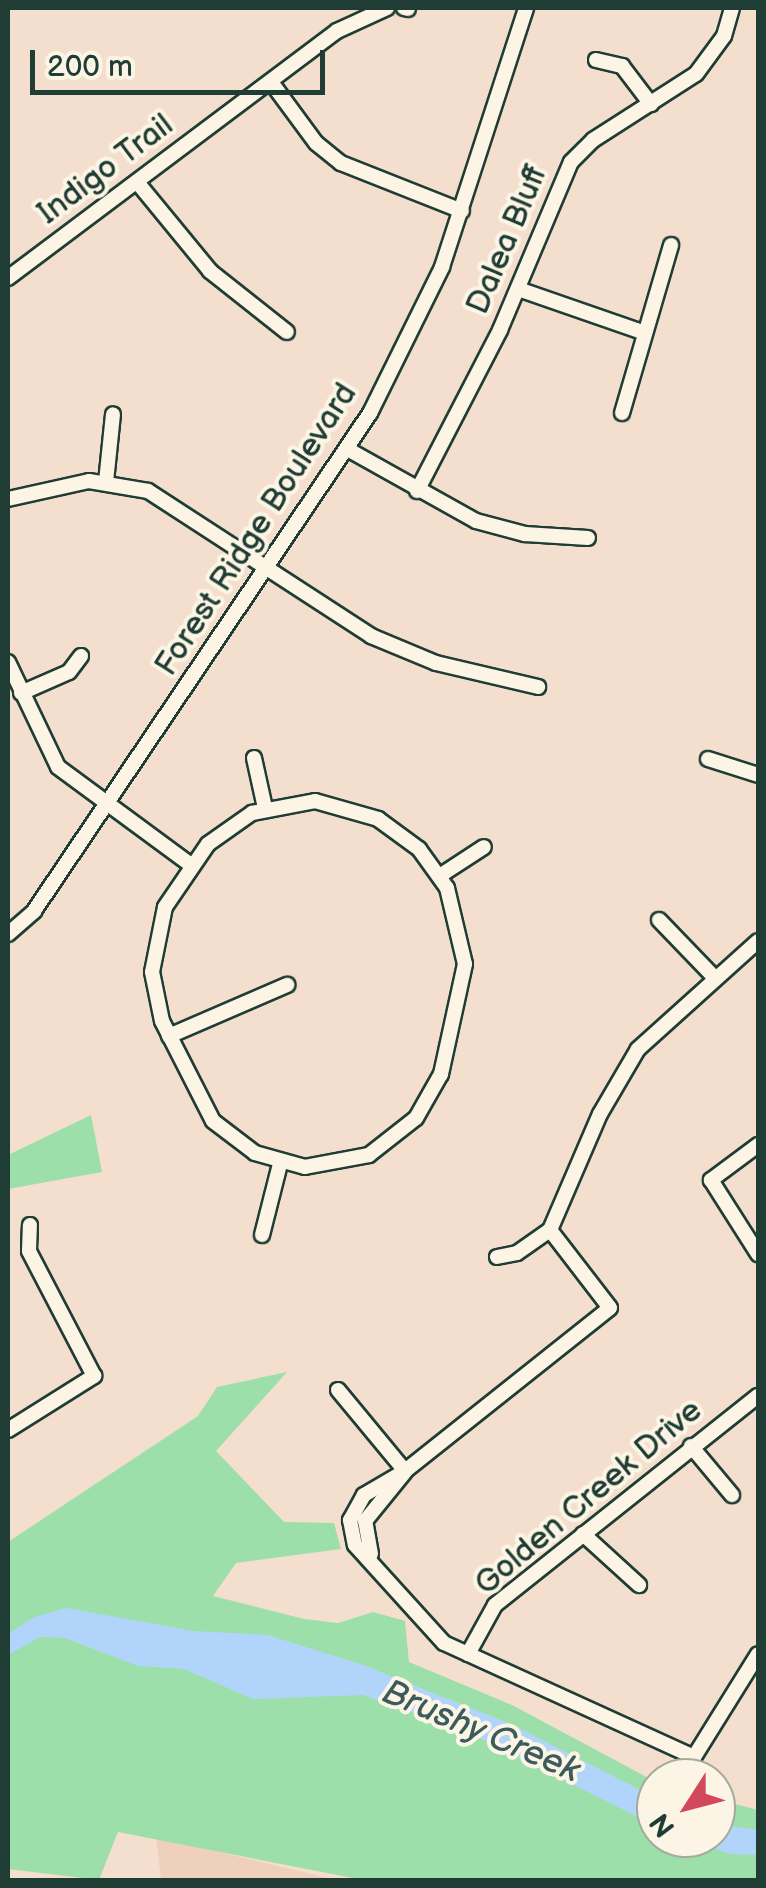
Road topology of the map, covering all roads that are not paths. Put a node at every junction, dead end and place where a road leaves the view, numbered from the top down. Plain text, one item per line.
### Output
1 (387, 8) edge
2 (526, 8) edge
3 (732, 8) edge
4 (596, 60) dead end
5 (271, 82) junction
6 (651, 104) junction
7 (137, 182) junction
8 (462, 211) junction
9 (671, 245) dead end
10 (8, 278) edge
11 (518, 290) junction
12 (286, 332) dead end
13 (645, 334) junction
14 (622, 413) dead end
15 (113, 414) dead end
16 (349, 450) junction
17 (106, 482) junction
18 (417, 492) junction
19 (8, 499) edge
20 (588, 538) dead end
21 (270, 569) junction
22 (81, 656) dead end
23 (8, 662) edge
24 (538, 687) dead end
25 (21, 694) junction
26 (254, 758) dead end
27 (708, 759) dead end
28 (758, 775) edge
29 (104, 807) junction
30 (264, 808) junction
31 (484, 847) dead end
32 (191, 865) junction
33 (440, 876) junction
34 (659, 920) dead end
35 (8, 934) edge
36 (758, 941) edge
37 (715, 978) junction
38 (286, 985) dead end
39 (169, 1036) junction
40 (758, 1145) edge
41 (280, 1164) junction
42 (30, 1225) dead end
43 (550, 1230) junction
44 (262, 1235) dead end
45 (758, 1254) edge
46 (497, 1257) dead end
47 (338, 1390) dead end
48 (758, 1396) edge
49 (8, 1430) edge
50 (691, 1446) junction
51 (405, 1472) junction
52 (732, 1494) dead end
53 (583, 1534) junction
54 (639, 1585) dead end
55 (468, 1654) junction
56 (758, 1654) edge

1 - 5 street, Indigo Trail
2 - 8 street, Forest Ridge Boulevard
3 - 6 street, Dalea Bluff
4 - 6 street
5 - 7 street, Indigo Trail
5 - 8 street
6 - 11 street, Dalea Bluff
7 - 10 street, Indigo Trail
7 - 12 street
8 - 16 street, Forest Ridge Boulevard
9 - 13 street
11 - 13 street
11 - 18 street, Dalea Bluff
13 - 14 street
15 - 17 street
16 - 18 street
16 - 21 street, Forest Ridge Boulevard
17 - 19 street
17 - 21 street
18 - 20 street
21 - 24 street
21 - 29 street, Forest Ridge Boulevard
22 - 25 street
23 - 25 street
25 - 29 street
26 - 30 street
27 - 28 street
29 - 32 street
29 - 35 street, Forest Ridge Boulevard
30 - 32 street
30 - 33 street
31 - 33 street
32 - 39 street
33 - 41 street
34 - 37 street
36 - 37 street
37 - 43 street
38 - 39 street
39 - 41 street
40 - 45 street
41 - 44 street
42 - 49 street
43 - 46 street
43 - 51 street
47 - 51 street
48 - 50 street, Golden Creek Drive
50 - 52 street
50 - 53 street, Golden Creek Drive
51 - 55 street
53 - 54 street
53 - 55 street, Golden Creek Drive
55 - 56 street

